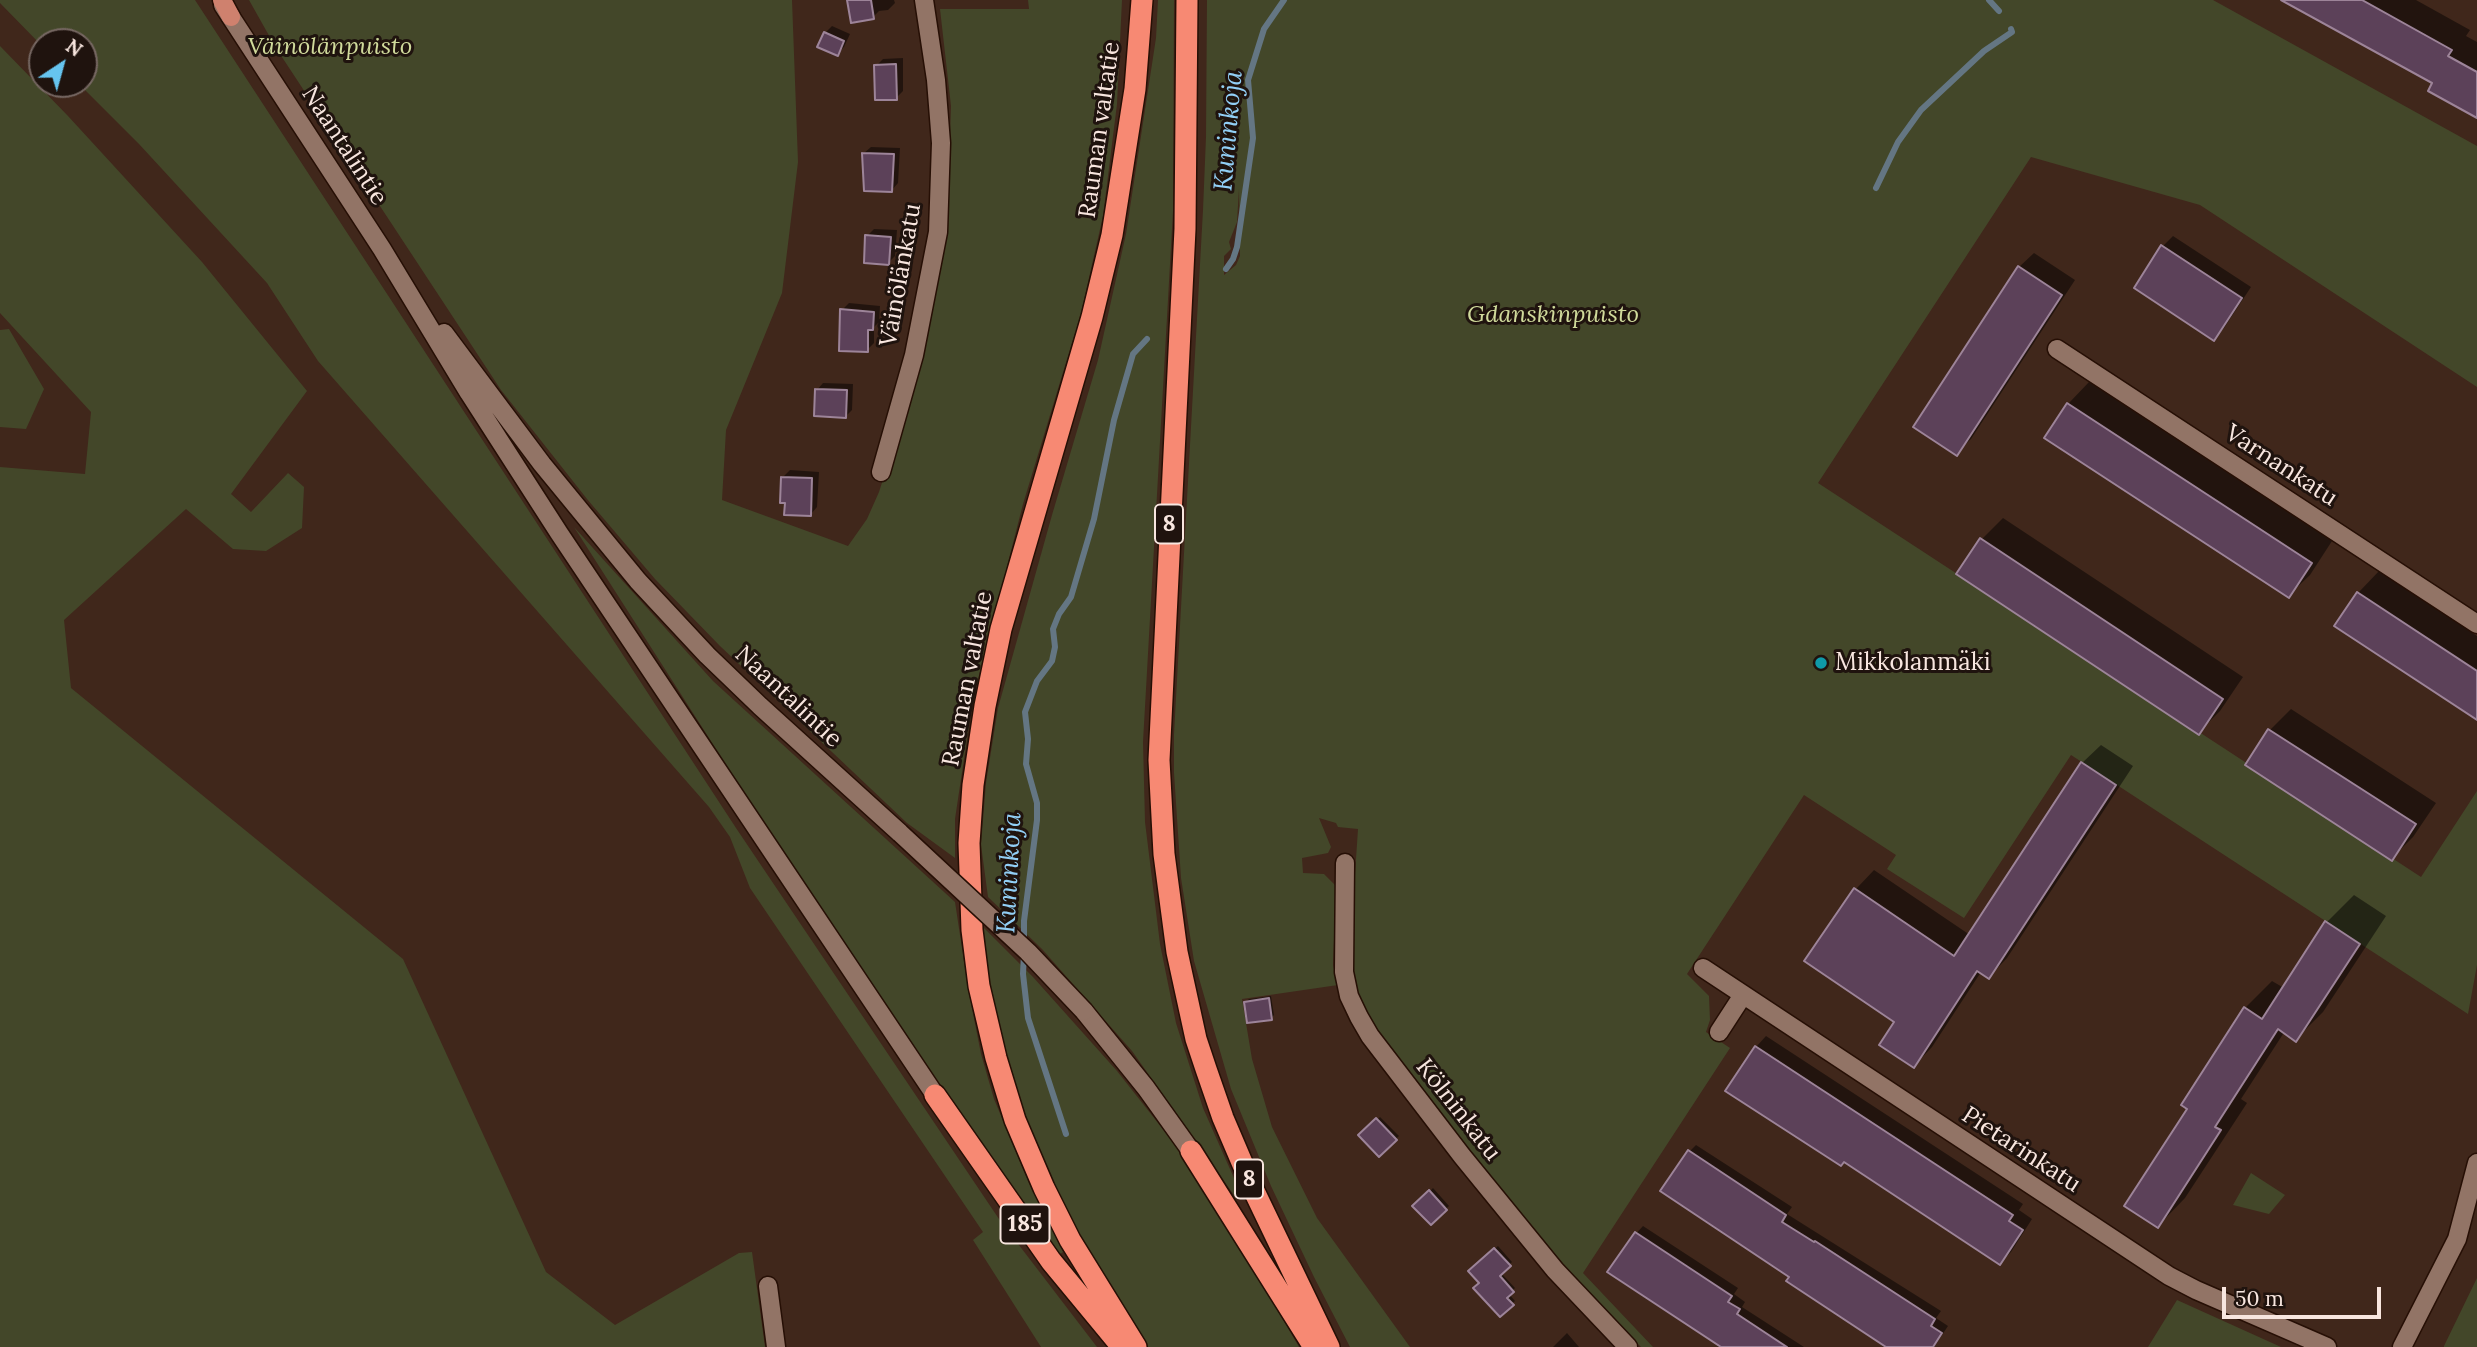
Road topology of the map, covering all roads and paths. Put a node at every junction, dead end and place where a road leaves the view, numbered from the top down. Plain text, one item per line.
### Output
1 (221, 0) edge
2 (924, 0) edge
3 (1142, 0) edge
4 (1187, 0) edge
5 (231, 17) joint
6 (382, 249) junction
7 (2057, 349) dead end
8 (881, 472) dead end
9 (2477, 624) edge
10 (1345, 863) dead end
11 (1703, 968) dead end
12 (1743, 995) junction
13 (1719, 1032) dead end
14 (935, 1095) joint
15 (1191, 1151) joint
16 (2477, 1163) edge
17 (768, 1286) dead end
18 (776, 1347) edge
19 (1122, 1347) edge
20 (1136, 1347) edge
21 (1314, 1347) edge
22 (1329, 1347) edge
23 (1628, 1347) edge
24 (2327, 1347) edge
25 (2402, 1347) edge

1 - 5 main road
2 - 8 street, Väinölänkatu
3 - 20 highway, Rauman valtatie
4 - 22 highway, 8
5 - 6 street, Naantalintie / 185
6 - 14 street, Naantalintie / 185
6 - 15 street, Naantalintie / 185, bridge
7 - 9 street, Varnankatu
10 - 23 street, Kölninkatu
11 - 12 street, Pietarinkatu
12 - 13 street
12 - 24 street, Pietarinkatu
14 - 19 highway, 185
15 - 21 highway, 185
16 - 25 street
17 - 18 street

